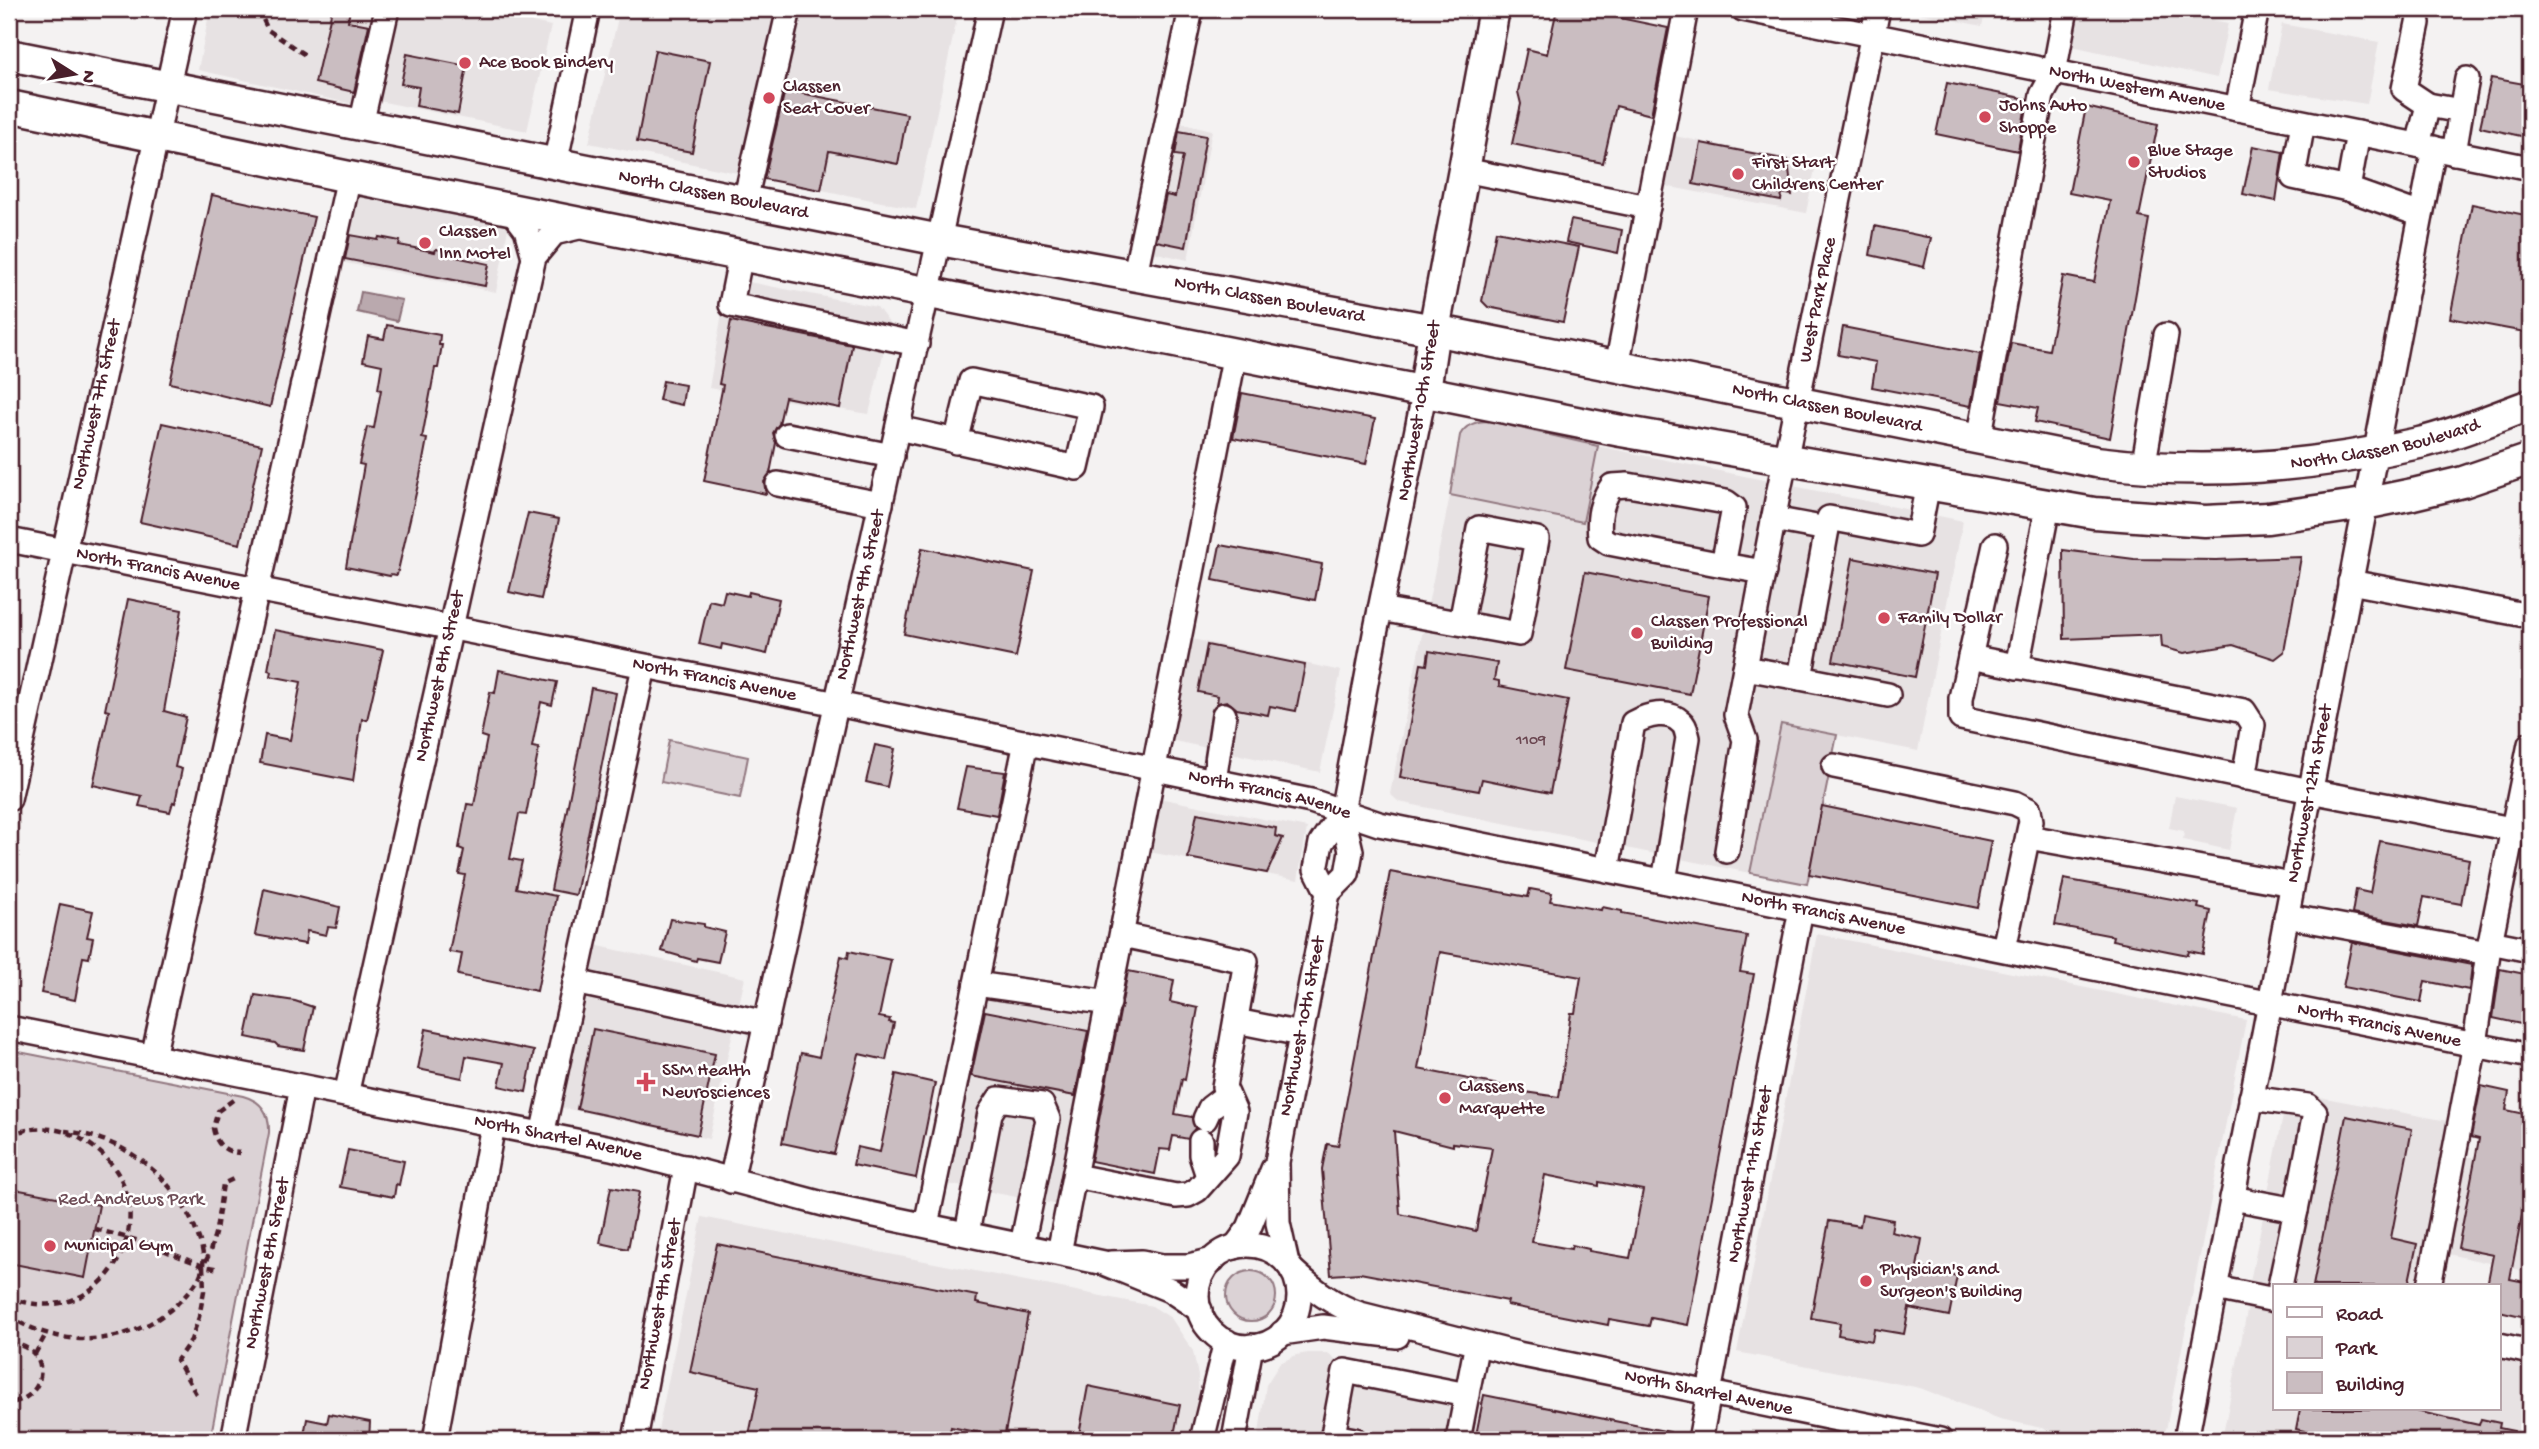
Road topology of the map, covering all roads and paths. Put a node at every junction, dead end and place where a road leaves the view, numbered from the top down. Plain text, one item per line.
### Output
1 (186, 9) edge
2 (258, 9) edge
3 (387, 9) edge
4 (588, 9) edge
5 (789, 9) edge
6 (990, 9) edge
7 (1191, 9) edge
8 (1494, 9) edge
9 (1686, 9) edge
10 (1743, 9) edge
11 (1878, 9) edge
12 (2066, 9) edge
13 (2257, 9) edge
14 (2418, 23) dead end
15 (1873, 36) junction
16 (9, 55) edge
17 (308, 57) dead end
18 (2054, 73) junction
19 (2467, 79) dead end
20 (168, 86) junction
21 (2428, 105) junction
22 (9, 106) edge
23 (2237, 110) junction
24 (2461, 111) junction
25 (2303, 122) junction
26 (360, 125) junction
27 (2358, 133) junction
28 (157, 136) junction
29 (2435, 149) junction
30 (555, 164) junction
31 (2530, 168) edge
32 (1464, 170) junction
33 (349, 177) junction
34 (2348, 189) junction
35 (745, 201) junction
36 (1648, 207) junction
37 (510, 208) junction
38 (2421, 215) junction
39 (591, 225) junction
40 (940, 240) junction
41 (741, 254) junction
42 (534, 257) junction
43 (1135, 274) junction
44 (928, 291) junction
45 (1434, 330) junction
46 (2166, 335) dead end
47 (916, 344) junction
48 (1235, 353) junction
49 (1617, 366) junction
50 (1425, 390) junction
51 (1798, 402) junction
52 (2530, 405) edge
53 (898, 428) junction
54 (787, 435) dead end
55 (1979, 440) junction
56 (956, 442) junction
57 (2375, 450) junction
58 (892, 456) junction
59 (1786, 458) junction
60 (2530, 459) edge
61 (2143, 468) junction
62 (778, 484) dead end
63 (1928, 484) junction
64 (881, 504) junction
65 (2364, 504) junction
66 (2048, 506) junction
67 (1773, 519) junction
68 (1827, 529) junction
69 (9, 540) edge
70 (1995, 545) dead end
71 (64, 551) junction
72 (1723, 565) junction
73 (1764, 572) junction
74 (2350, 582) junction
75 (255, 590) junction
76 (1380, 609) junction
77 (2530, 616) edge
78 (1461, 623) junction
79 (450, 629) junction
80 (1970, 657) junction
81 (644, 667) junction
82 (2017, 667) junction
83 (1745, 668) junction
84 (1800, 678) junction
85 (1888, 695) dead end
86 (836, 704) junction
87 (1224, 715) dead end
88 (1026, 742) junction
89 (2530, 744) edge
90 (1834, 766) dead end
91 (1154, 769) junction
92 (2244, 778) junction
93 (1214, 781) junction
94 (2526, 785) edge
95 (2310, 792) junction
96 (9, 799) edge
97 (1342, 812) junction
98 (2512, 829) junction
99 (2028, 837) junction
100 (1727, 851) dead end
101 (1606, 870) junction
102 (1664, 881) junction
103 (2292, 884) junction
104 (1328, 893) junction
105 (1801, 909) junction
106 (2286, 916) junction
107 (1122, 935) junction
108 (2489, 947) junction
109 (2004, 949) junction
110 (2530, 950) edge
111 (575, 982) junction
112 (976, 984) junction
113 (1109, 1003) junction
114 (2270, 1003) junction
115 (1236, 1021) junction
116 (766, 1023) junction
117 (9, 1028) edge
118 (1301, 1034) junction
119 (2475, 1044) junction
120 (2530, 1056) edge
121 (153, 1057) junction
122 (302, 1087) junction
123 (1227, 1095) junction
124 (346, 1096) junction
125 (2251, 1098) junction
126 (233, 1100) dead end
127 (493, 1125) junction
128 (65, 1131) junction
129 (9, 1135) edge
130 (542, 1135) junction
131 (240, 1153) dead end
132 (1277, 1162) junction
133 (686, 1167) junction
134 (1208, 1176) junction
135 (1075, 1177) junction
136 (237, 1178) dead end
137 (731, 1181) junction
138 (2232, 1198) junction
139 (2296, 1210) junction
140 (926, 1225) junction
141 (94, 1228) dead end
142 (967, 1233) junction
143 (128, 1238) junction
144 (1022, 1245) junction
145 (1235, 1247) junction
146 (1059, 1253) junction
147 (1213, 1260) junction
148 (1104, 1263) junction
149 (203, 1266) junction
150 (1289, 1267) junction
151 (220, 1269) dead end
152 (2280, 1284) edge
153 (2429, 1284) edge
154 (2215, 1288) junction
155 (9, 1297) edge
156 (2273, 1300) edge
157 (1200, 1310) junction
158 (9, 1316) edge
159 (1282, 1333) junction
160 (46, 1334) junction
161 (1226, 1342) junction
162 (9, 1344) edge
163 (2500, 1345) edge
164 (1251, 1346) junction
165 (1476, 1348) junction
166 (2530, 1352) edge
167 (1518, 1353) junction
168 (35, 1355) junction
169 (1709, 1393) junction
170 (196, 1394) dead end
171 (1467, 1395) junction
172 (9, 1404) edge
173 (188, 1431) dead end
174 (1340, 1439) edge
175 (157, 1440) edge
176 (233, 1440) edge
177 (435, 1440) edge
178 (635, 1440) edge
179 (1202, 1440) edge
180 (1234, 1440) edge
181 (1458, 1440) edge
182 (1700, 1440) edge
183 (1940, 1440) edge
184 (2186, 1440) edge

1 - 20 street, Northwest 7th Street
2 - 17 path
3 - 26 street
4 - 30 street
5 - 35 street
6 - 40 street, Northwest 9th Street
7 - 43 street
8 - 32 main road, Northwest 10th Street
9 - 36 street
10 - 15 street, North Western Avenue
11 - 15 street, West Park Place
12 - 18 street
13 - 23 street
14 - 21 street
15 - 18 street, North Western Avenue
15 - 51 street, West Park Place
16 - 20 main road, North Classen Boulevard
18 - 23 street, North Western Avenue
18 - 55 street
19 - 24 street
20 - 26 main road, North Classen Boulevard
20 - 28 street, Northwest 7th Street
21 - 24 street
21 - 29 street
22 - 28 main road
23 - 25 street, North Western Avenue
24 - 29 street
25 - 27 street, North Western Avenue
25 - 34 street
26 - 30 main road, North Classen Boulevard
27 - 29 street, North Western Avenue
27 - 34 street
28 - 33 main road
28 - 71 street, Northwest 7th Street
29 - 31 street, North Western Avenue
29 - 38 street, Northwest 12th Street
30 - 35 main road, North Classen Boulevard
32 - 36 street
32 - 45 main road, Northwest 10th Street
33 - 37 main road
33 - 75 street
34 - 38 street
35 - 40 main road, North Classen Boulevard
36 - 49 street
37 - 39 main road
37 - 42 street
38 - 57 street, Northwest 12th Street
39 - 41 main road
39 - 42 street
40 - 43 main road, North Classen Boulevard
40 - 44 street, Northwest 9th Street
41 - 44 main road
41 - 47 street
42 - 79 street, Northwest 8th Street
43 - 45 main road, North Classen Boulevard
44 - 47 street, Northwest 9th Street
44 - 48 main road
45 - 49 main road, North Classen Boulevard
45 - 50 main road, Northwest 10th Street
46 - 61 street
47 - 53 street, Northwest 9th Street
48 - 50 main road
48 - 91 street
49 - 51 main road, North Classen Boulevard
50 - 59 main road
50 - 76 street, Northwest 10th Street
51 - 55 main road, North Classen Boulevard
51 - 59 street, West Park Place
52 - 57 main road, North Classen Boulevard
53 - 56 street
53 - 58 street, Northwest 9th Street
54 - 58 street
55 - 61 main road, North Classen Boulevard
56 - 56 street
57 - 61 main road, North Classen Boulevard
57 - 65 street, Northwest 12th Street
58 - 64 street, Northwest 9th Street
59 - 63 main road
59 - 67 street, West Park Place
60 - 65 main road
62 - 64 street
63 - 66 main road
63 - 68 street
64 - 86 street, Northwest 9th Street
65 - 66 main road
65 - 74 street, Northwest 12th Street
66 - 82 street
67 - 68 street
67 - 73 street, West Park Place
68 - 84 street
69 - 71 street, North Francis Avenue
70 - 80 street
71 - 75 street, North Francis Avenue
71 - 96 street, Northwest 7th Street
72 - 72 street
72 - 73 street
73 - 83 street, West Park Place
74 - 77 street
74 - 95 street, Northwest 12th Street
75 - 79 street, North Francis Avenue
75 - 121 street
76 - 78 street
76 - 97 street, Northwest 10th Street
78 - 78 street
79 - 81 street, North Francis Avenue
79 - 124 street, Northwest 8th Street
80 - 82 street
80 - 92 street
81 - 86 street, North Francis Avenue
81 - 111 street
82 - 92 street
83 - 84 street
83 - 100 street, West Park Place
84 - 85 street
86 - 88 street, North Francis Avenue
86 - 116 street, Northwest 9th Street
87 - 93 street
88 - 91 street, North Francis Avenue
88 - 112 street
89 - 94 street
90 - 99 street
91 - 93 street, North Francis Avenue
91 - 107 street
92 - 95 street
93 - 97 street, North Francis Avenue
94 - 98 street
95 - 98 street
95 - 103 street, Northwest 12th Street
97 - 101 street, North Francis Avenue
97 - 104 street, Northwest 10th Street
97 - 104 street, Northwest 10th Street
98 - 108 street
99 - 103 street
99 - 109 street
101 - 102 street, North Francis Avenue
101 - 102 street
102 - 105 street, North Francis Avenue
103 - 106 street, Northwest 12th Street
104 - 118 street, Northwest 10th Street
105 - 109 street, North Francis Avenue
105 - 169 street, Northwest 11th Street
106 - 108 street
106 - 114 street, Northwest 12th Street
107 - 113 street
107 - 115 street
108 - 110 street
108 - 119 street
109 - 114 street, North Francis Avenue
111 - 116 street
111 - 130 street
112 - 113 street
112 - 140 street
113 - 135 street
114 - 119 street, North Francis Avenue
114 - 125 street, Northwest 12th Street
115 - 118 street
115 - 123 street
116 - 137 street, Northwest 9th Street
117 - 121 street, North Shartel Avenue
118 - 132 street, Northwest 10th Street
119 - 120 street, North Francis Avenue
119 - 153 street
121 - 122 street, North Shartel Avenue
122 - 124 street, North Shartel Avenue
122 - 176 street, Northwest 8th Street
123 - 134 street
123 - 134 street
124 - 127 street, North Shartel Avenue
125 - 138 street, Northwest 12th Street
125 - 139 street
126 - 131 path
127 - 130 street, North Shartel Avenue
127 - 177 street
128 - 129 path
128 - 143 path
128 - 149 path
130 - 133 street, North Shartel Avenue
132 - 145 street, Northwest 10th Street
132 - 150 street, Northwest 10th Street
133 - 137 street, North Shartel Avenue
133 - 178 street, Northwest 9th Street
134 - 135 street
135 - 146 street
136 - 149 path
137 - 140 street, North Shartel Avenue
138 - 139 street
138 - 154 street, Northwest 12th Street
139 - 152 street
140 - 142 street, North Shartel Avenue
141 - 143 path
142 - 144 street, North Shartel Avenue
142 - 144 street
143 - 149 path
143 - 155 path
144 - 146 street, North Shartel Avenue
145 - 147 street
145 - 150 street
146 - 148 street, North Shartel Avenue
147 - 148 street, North Shartel Avenue
147 - 157 street
148 - 157 street, North Shartel Avenue
149 - 151 path
149 - 160 path
149 - 170 path
150 - 159 street
150 - 167 street, North Shartel Avenue
154 - 156 street
154 - 184 street, Northwest 12th Street
157 - 161 street
158 - 160 path
159 - 164 street
159 - 165 street, North Shartel Avenue
160 - 168 path
161 - 164 street
161 - 179 street
162 - 168 path
163 - 166 street
164 - 180 street
165 - 167 street, North Shartel Avenue
165 - 171 street
167 - 169 street, North Shartel Avenue
168 - 172 path
169 - 182 street, Northwest 11th Street
169 - 183 street, North Shartel Avenue
171 - 174 street
171 - 181 street
173 - 175 path

